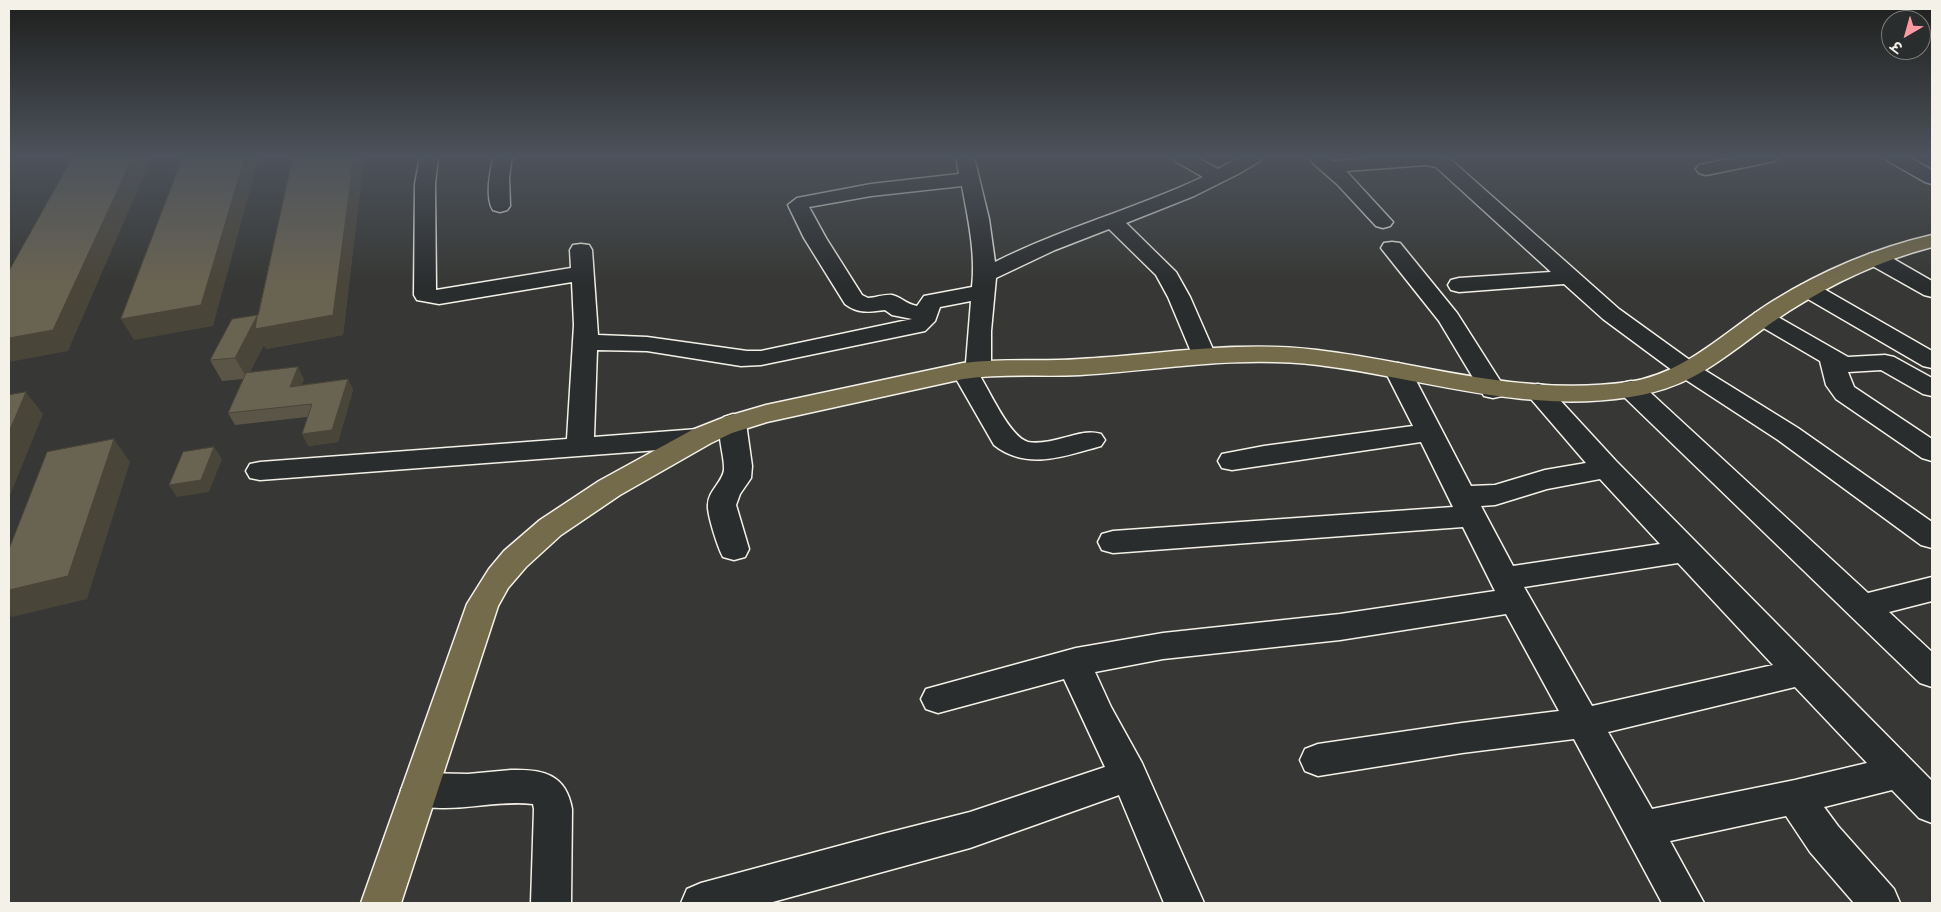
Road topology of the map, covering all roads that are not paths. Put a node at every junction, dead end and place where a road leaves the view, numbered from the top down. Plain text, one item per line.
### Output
1 (425, 200) edge
2 (500, 200) edge
3 (818, 200) edge
4 (975, 200) edge
5 (1168, 200) edge
6 (1361, 200) edge
7 (1483, 200) edge
8 (500, 206) dead end
9 (1112, 221) junction
10 (1383, 222) dead end
11 (1932, 241) edge
12 (1392, 248) dead end
13 (1877, 259) junction
14 (1568, 277) junction
15 (985, 284) junction
16 (1459, 285) dead end
17 (1809, 290) junction
18 (1932, 290) edge
19 (926, 314) junction
20 (1763, 318) junction
21 (586, 343) junction
22 (1203, 354) junction
23 (1832, 358) junction
24 (1932, 361) edge
25 (971, 370) junction
26 (1398, 371) junction
27 (1689, 371) junction
28 (1932, 388) edge
29 (1631, 389) junction
30 (1493, 390) junction
31 (1538, 392) junction
32 (733, 424) junction
33 (1429, 432) junction
34 (698, 438) junction
35 (1091, 440) dead end
36 (580, 448) junction
37 (1932, 452) edge
38 (1232, 461) dead end
39 (1606, 468) junction
40 (260, 471) dead end
41 (1467, 506) junction
42 (1932, 537) edge
43 (1113, 542) dead end
44 (734, 549) dead end
45 (1685, 551) junction
46 (1509, 590) junction
47 (1932, 590) edge
48 (1862, 607) junction
49 (1076, 662) junction
50 (1801, 672) junction
51 (1932, 673) edge
52 (938, 699) dead end
53 (1583, 723) junction
54 (1318, 760) dead end
55 (1898, 772) junction
56 (1128, 775) junction
57 (420, 790) junction
58 (1795, 797) junction
59 (1932, 806) edge
60 (1642, 829) junction
61 (381, 903) edge
62 (551, 903) edge
63 (701, 903) edge
64 (1184, 903) edge
65 (1684, 903) edge
66 (1880, 903) edge

1 - 21 street
2 - 8 street
3 - 19 street
4 - 15 street
5 - 9 street
6 - 10 street
7 - 14 street
9 - 15 street
9 - 22 street
11 - 13 main road
12 - 30 street
13 - 17 main road
13 - 18 street
14 - 16 street
14 - 27 street
15 - 19 street
15 - 25 street
17 - 20 main road
17 - 24 street
19 - 21 street
20 - 23 street
20 - 27 main road
21 - 36 street
22 - 25 main road
22 - 26 main road
23 - 28 street
23 - 37 street
25 - 32 main road
25 - 35 street
26 - 30 main road
26 - 33 street
27 - 29 main road
27 - 42 street
29 - 31 main road
29 - 48 street
30 - 31 main road
31 - 39 street
32 - 34 main road
32 - 44 street
33 - 38 street
33 - 41 street
34 - 36 street
34 - 57 main road
36 - 40 street
39 - 41 street
39 - 45 street
41 - 43 street
41 - 46 street
45 - 46 street
45 - 50 street
46 - 49 street
46 - 53 street
47 - 48 street
48 - 51 street
49 - 52 street
49 - 56 street
50 - 53 street
50 - 55 street
53 - 54 street
53 - 60 street
55 - 58 street
55 - 59 street
56 - 63 street
56 - 64 street
57 - 61 main road
57 - 62 street
58 - 60 street
58 - 66 street
60 - 65 street

